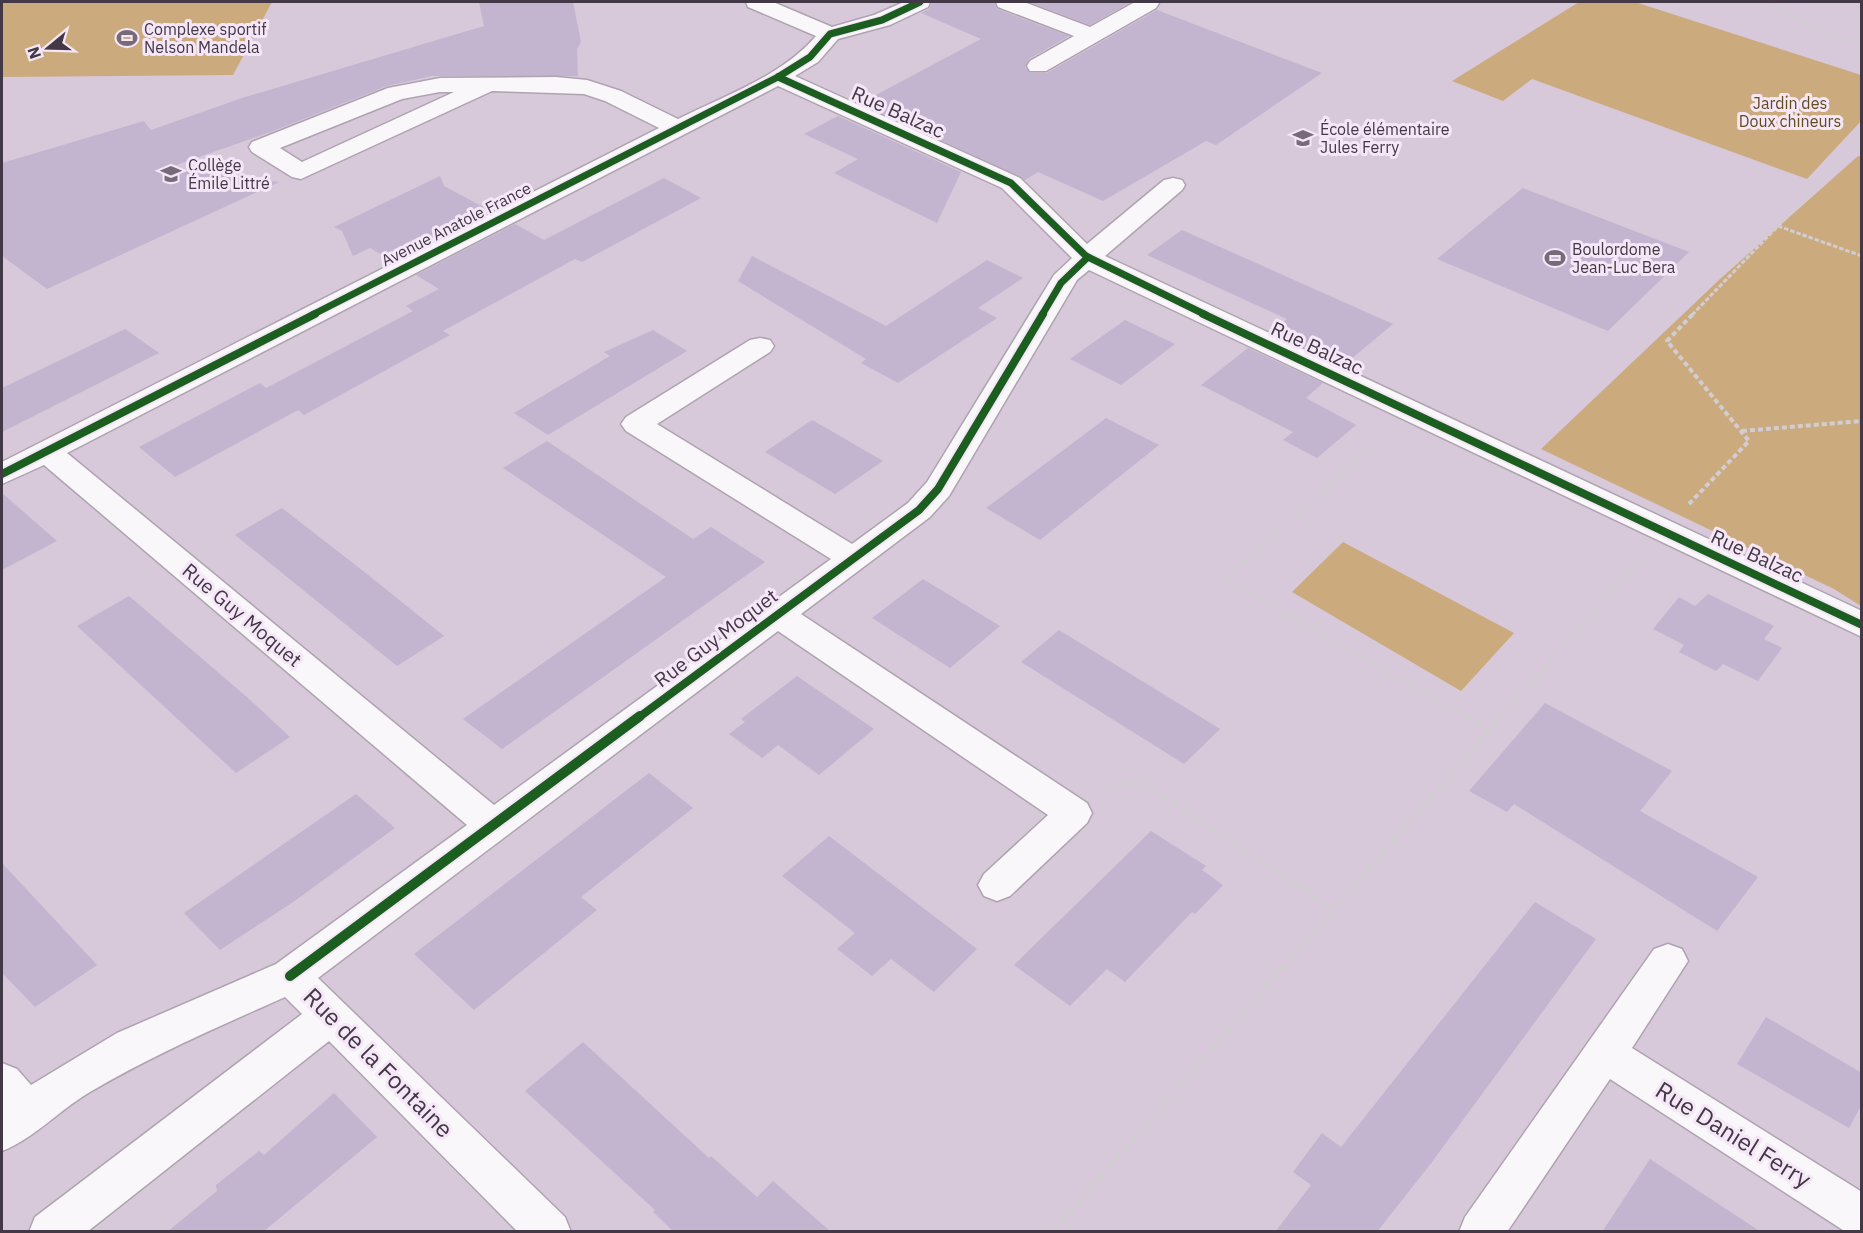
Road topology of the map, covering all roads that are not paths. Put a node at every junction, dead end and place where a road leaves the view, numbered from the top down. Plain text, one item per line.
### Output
1 (756, 2) edge
2 (920, 2) edge
3 (1006, 2) edge
4 (1148, 3) edge
5 (830, 34) junction
6 (1091, 36) junction
7 (1038, 66) dead end
8 (778, 77) junction
9 (487, 85) junction
10 (677, 128) junction
11 (1173, 184) dead end
12 (1087, 258) junction
13 (760, 346) dead end
14 (46, 451) junction
15 (2, 474) edge
16 (852, 558) junction
17 (778, 615) junction
18 (1862, 625) edge
19 (494, 826) junction
20 (997, 885) dead end
21 (1668, 961) dead end
22 (290, 976) junction
23 (331, 1016) junction
24 (1605, 1053) junction
25 (10, 1108) edge
26 (1862, 1217) edge
27 (51, 1232) edge
28 (549, 1232) edge
29 (1481, 1232) edge

1 - 5 street
2 - 5 street
3 - 6 street
4 - 6 street
5 - 8 street, Avenue Anatole France
6 - 7 street
8 - 10 street, Avenue Anatole France
8 - 12 street, Rue Balzac
9 - 9 street
9 - 10 street
10 - 14 street, Avenue Anatole France
11 - 12 street, Rue Guy Moquet
12 - 16 street, Rue Guy Moquet
12 - 18 street, Rue Balzac
13 - 16 street
14 - 15 street, Avenue Anatole France
14 - 19 street, Rue Guy Moquet
16 - 17 street, Rue Guy Moquet
17 - 19 street, Rue Guy Moquet
17 - 20 street, Rue Guy Moquet
19 - 22 street, Rue Guy Moquet
21 - 24 street
22 - 23 street, Rue de la Fontaine
22 - 25 street, Rue de la Fontaine
23 - 27 street
23 - 28 street, Rue de la Fontaine
24 - 26 street, Rue Daniel Ferry
24 - 29 street

